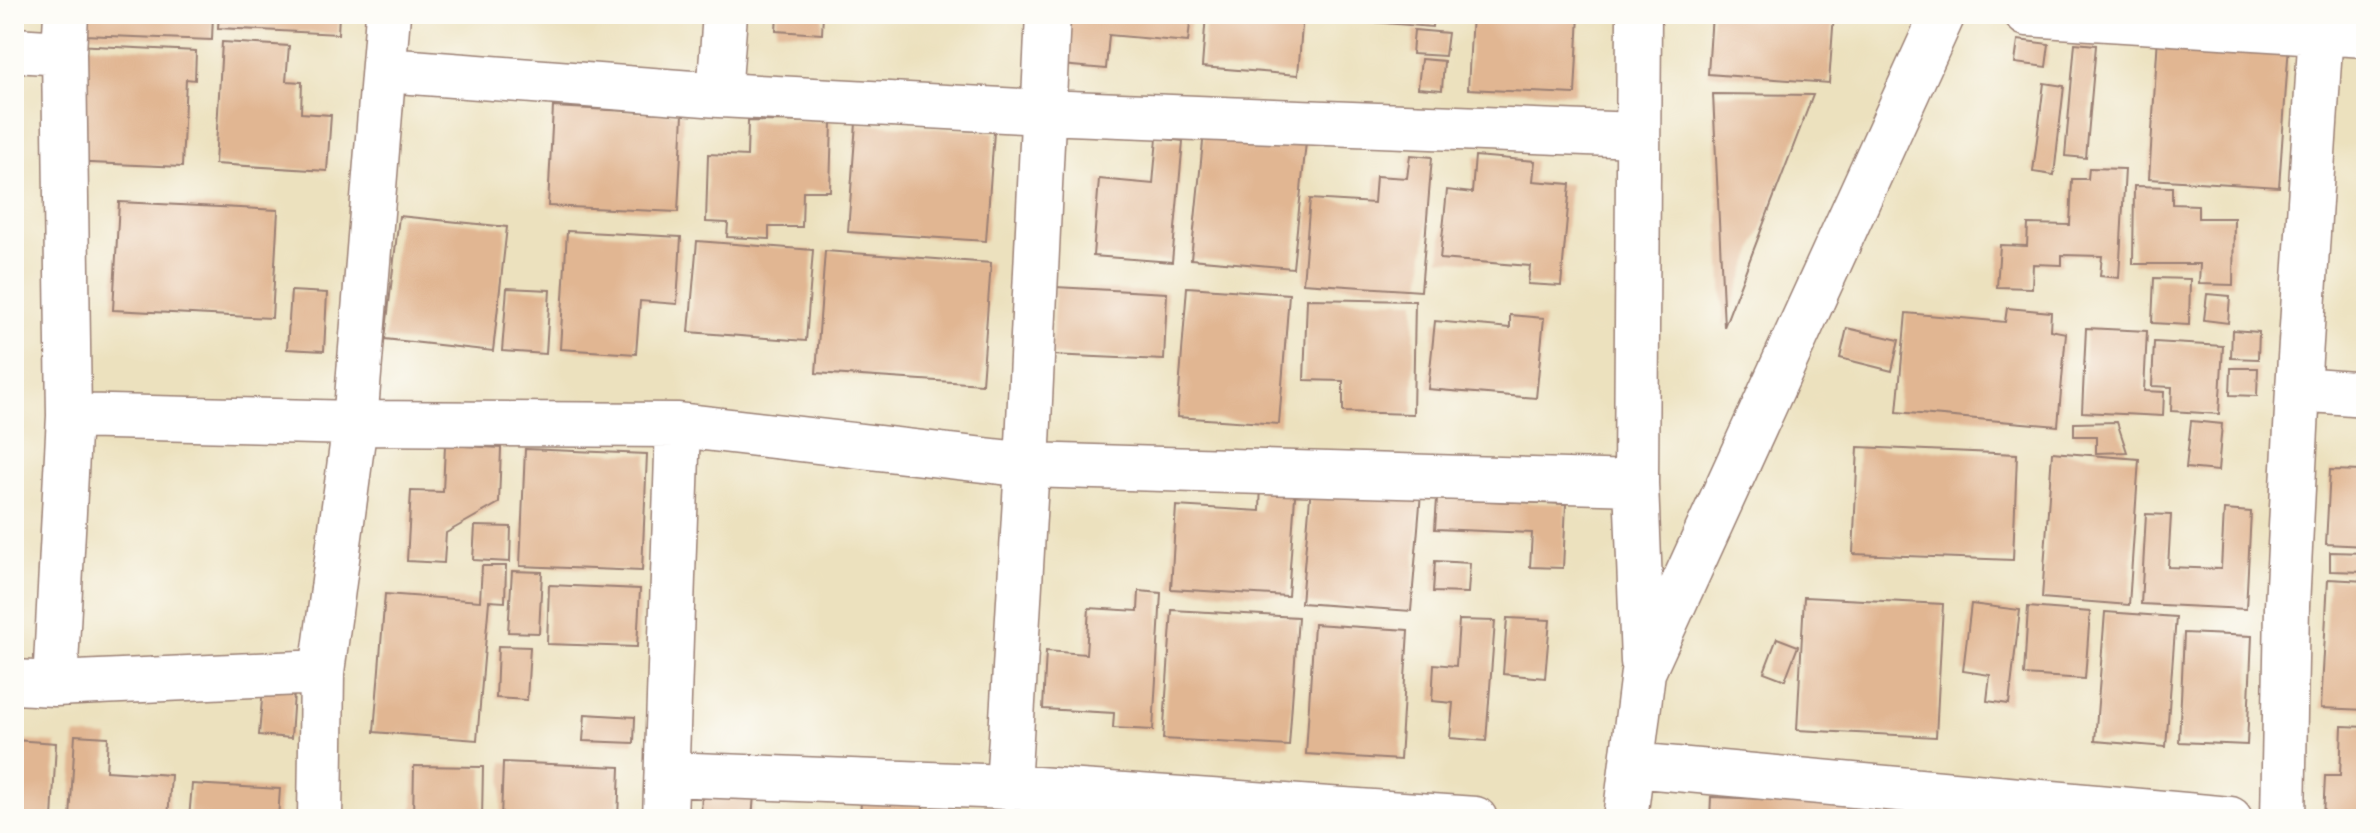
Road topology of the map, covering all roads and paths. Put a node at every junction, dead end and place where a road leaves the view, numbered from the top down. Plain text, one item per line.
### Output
1 (388, 14) edge
2 (725, 14) edge
3 (1048, 14) edge
4 (1639, 14) edge
5 (1943, 14) edge
6 (2027, 14) edge
7 (2321, 30) junction
8 (65, 34) edge
9 (2366, 35) edge
10 (14, 50) edge
11 (385, 70) junction
12 (719, 95) junction
13 (1043, 112) junction
14 (1637, 135) junction
15 (2298, 389) junction
16 (2366, 394) edge
17 (69, 416) junction
18 (355, 423) junction
19 (678, 425) junction
20 (1027, 465) junction
21 (1636, 483) junction
22 (322, 672) junction
23 (1643, 672) junction
24 (35, 683) edge
25 (1632, 765) junction
26 (667, 774) junction
27 (1008, 787) junction
28 (320, 819) edge
29 (665, 819) edge
30 (1475, 819) edge
31 (1625, 819) edge
32 (2230, 819) edge
33 (2283, 819) edge

1 - 11 street
2 - 12 street
3 - 13 street
4 - 14 street
5 - 23 street
6 - 7 street
7 - 9 street
7 - 15 street
8 - 10 street
8 - 17 street
11 - 12 street
11 - 18 street
12 - 13 street
13 - 14 street
13 - 20 street
14 - 21 street
15 - 16 street
15 - 33 street
17 - 18 street
17 - 24 street
18 - 19 street
18 - 22 street
19 - 20 street
19 - 26 street
20 - 21 street
20 - 27 street
21 - 23 street
22 - 24 street
22 - 28 street
23 - 25 street
25 - 31 street
25 - 32 street
26 - 27 street
26 - 29 street
27 - 30 street

